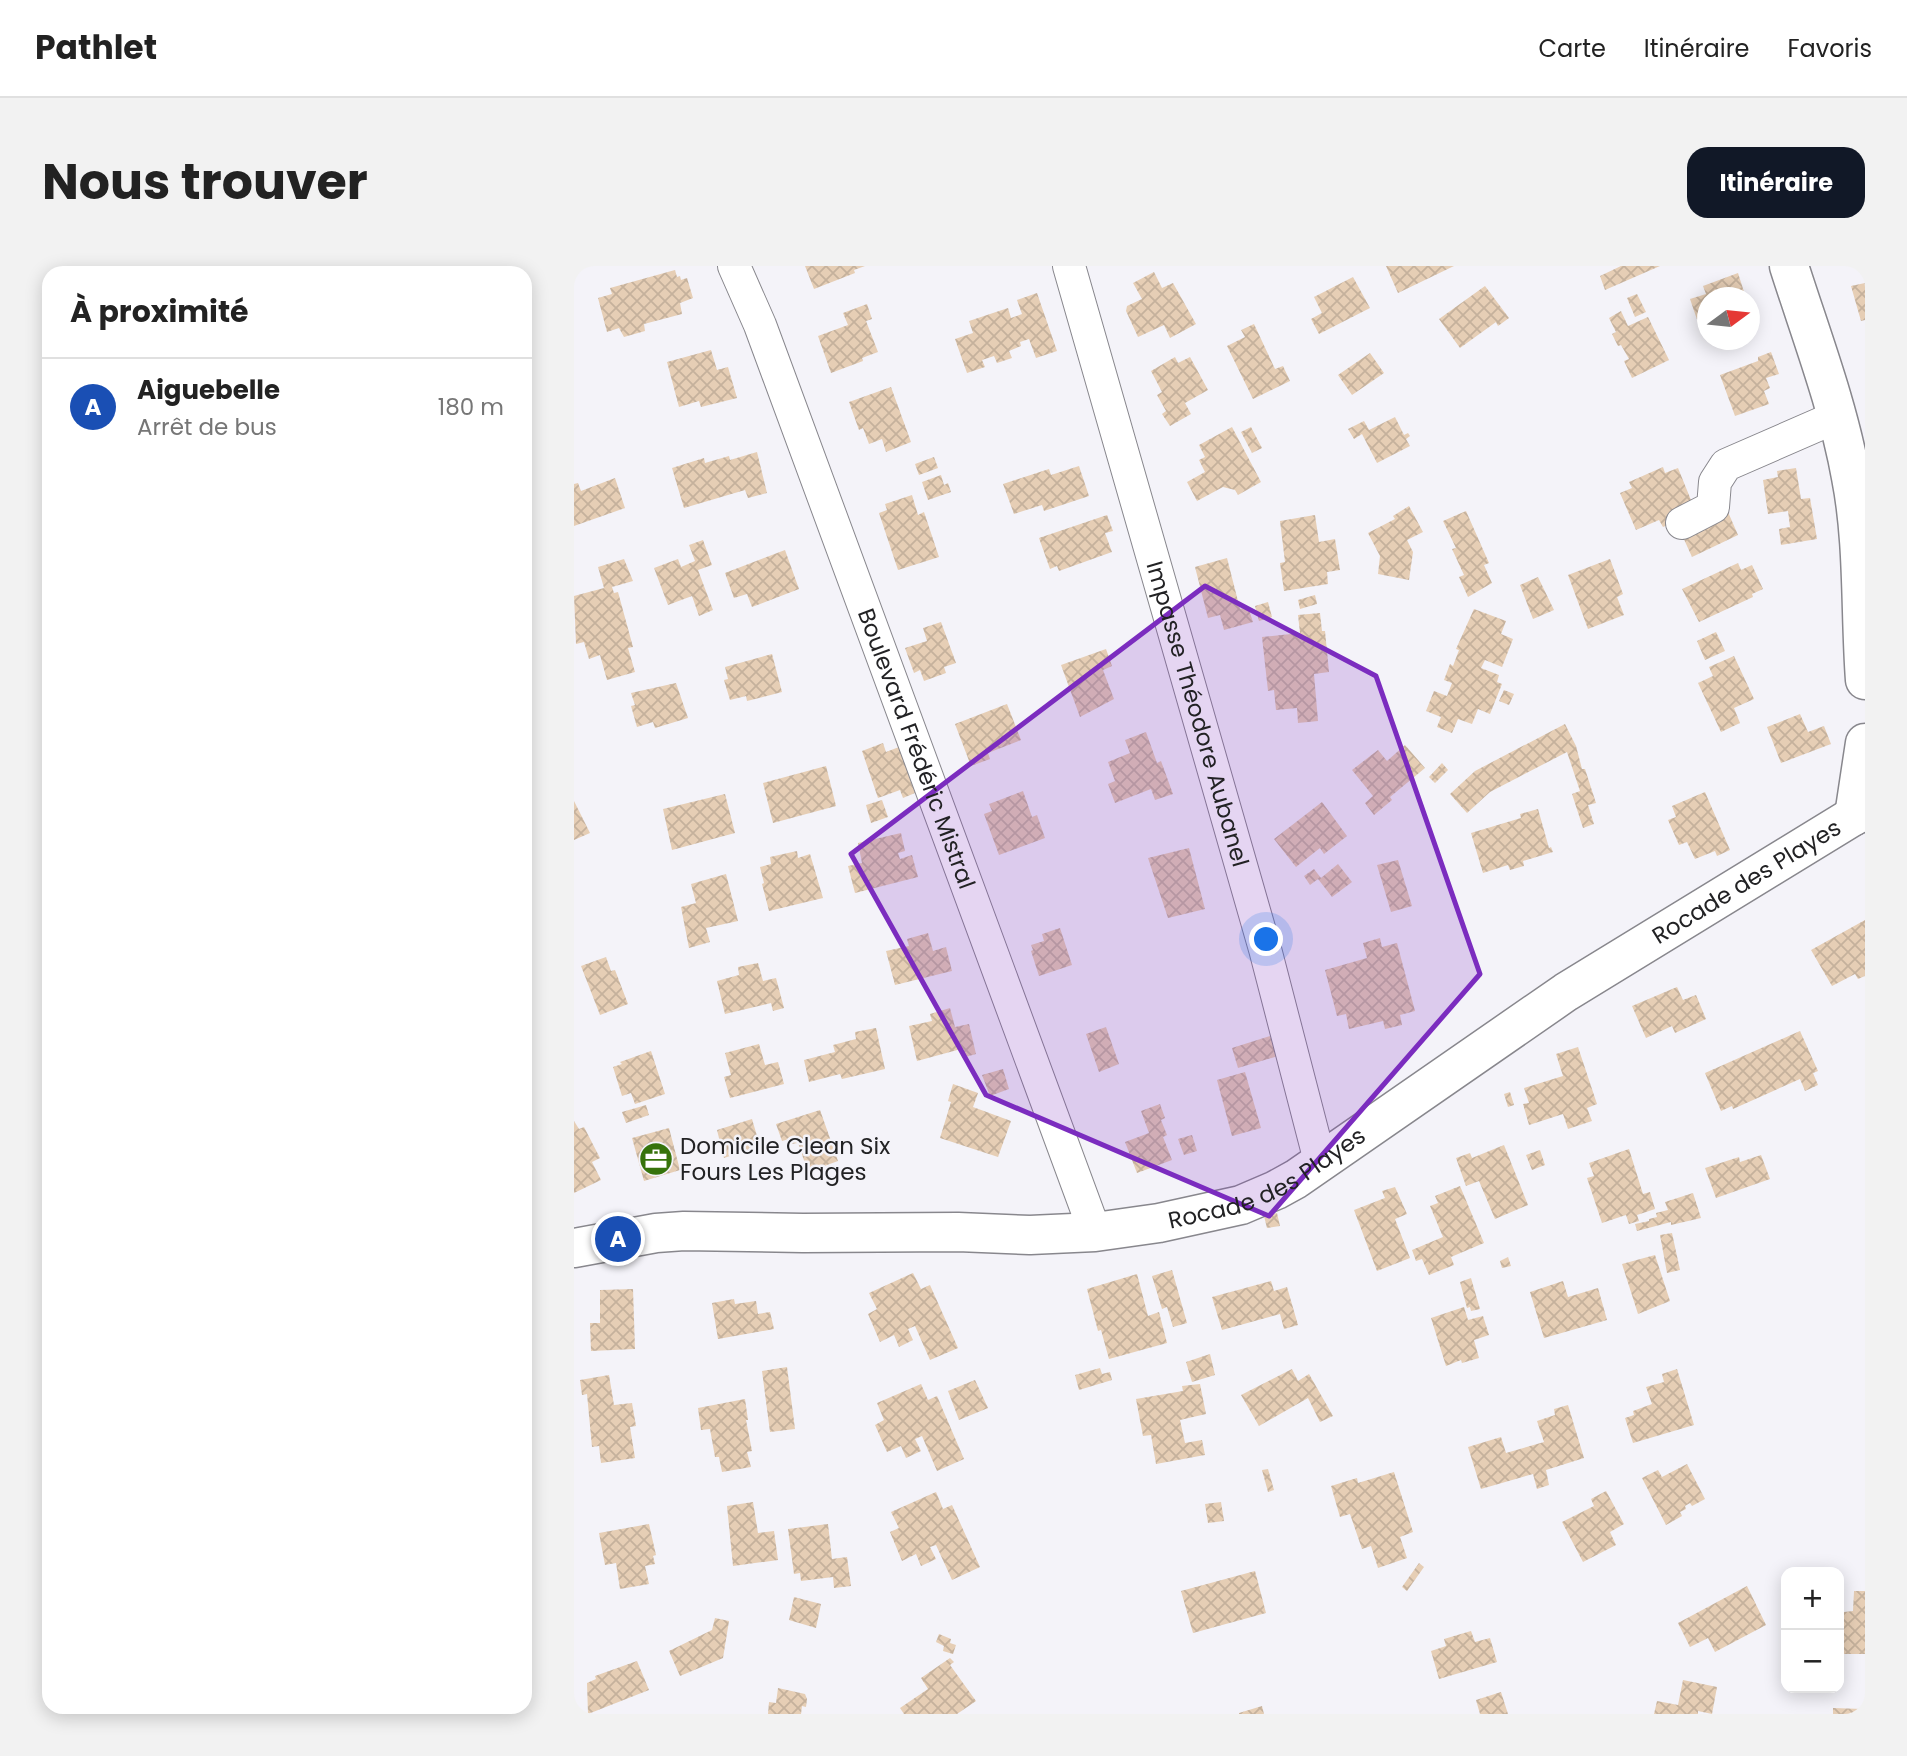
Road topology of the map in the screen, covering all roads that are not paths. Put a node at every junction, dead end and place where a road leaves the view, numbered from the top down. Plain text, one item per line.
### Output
1 (734, 266) edge
2 (1069, 266) edge
3 (1789, 266) edge
4 (1836, 417) junction
5 (1858, 474) edge
6 (1682, 523) dead end
7 (1865, 680) edge
8 (1865, 743) edge
9 (1860, 812) edge
10 (1320, 1161) junction
11 (1095, 1232) junction
12 (574, 1248) edge

1 - 11 street, Boulevard Frédéric Mistral
2 - 10 street, Impasse Théodore Aubanel
3 - 4 street
4 - 5 street
4 - 6 street
5 - 7 street
8 - 9 street
9 - 10 street, Rocade des Playes
10 - 11 street, Rocade des Playes
11 - 12 street, Rocade des Playes

